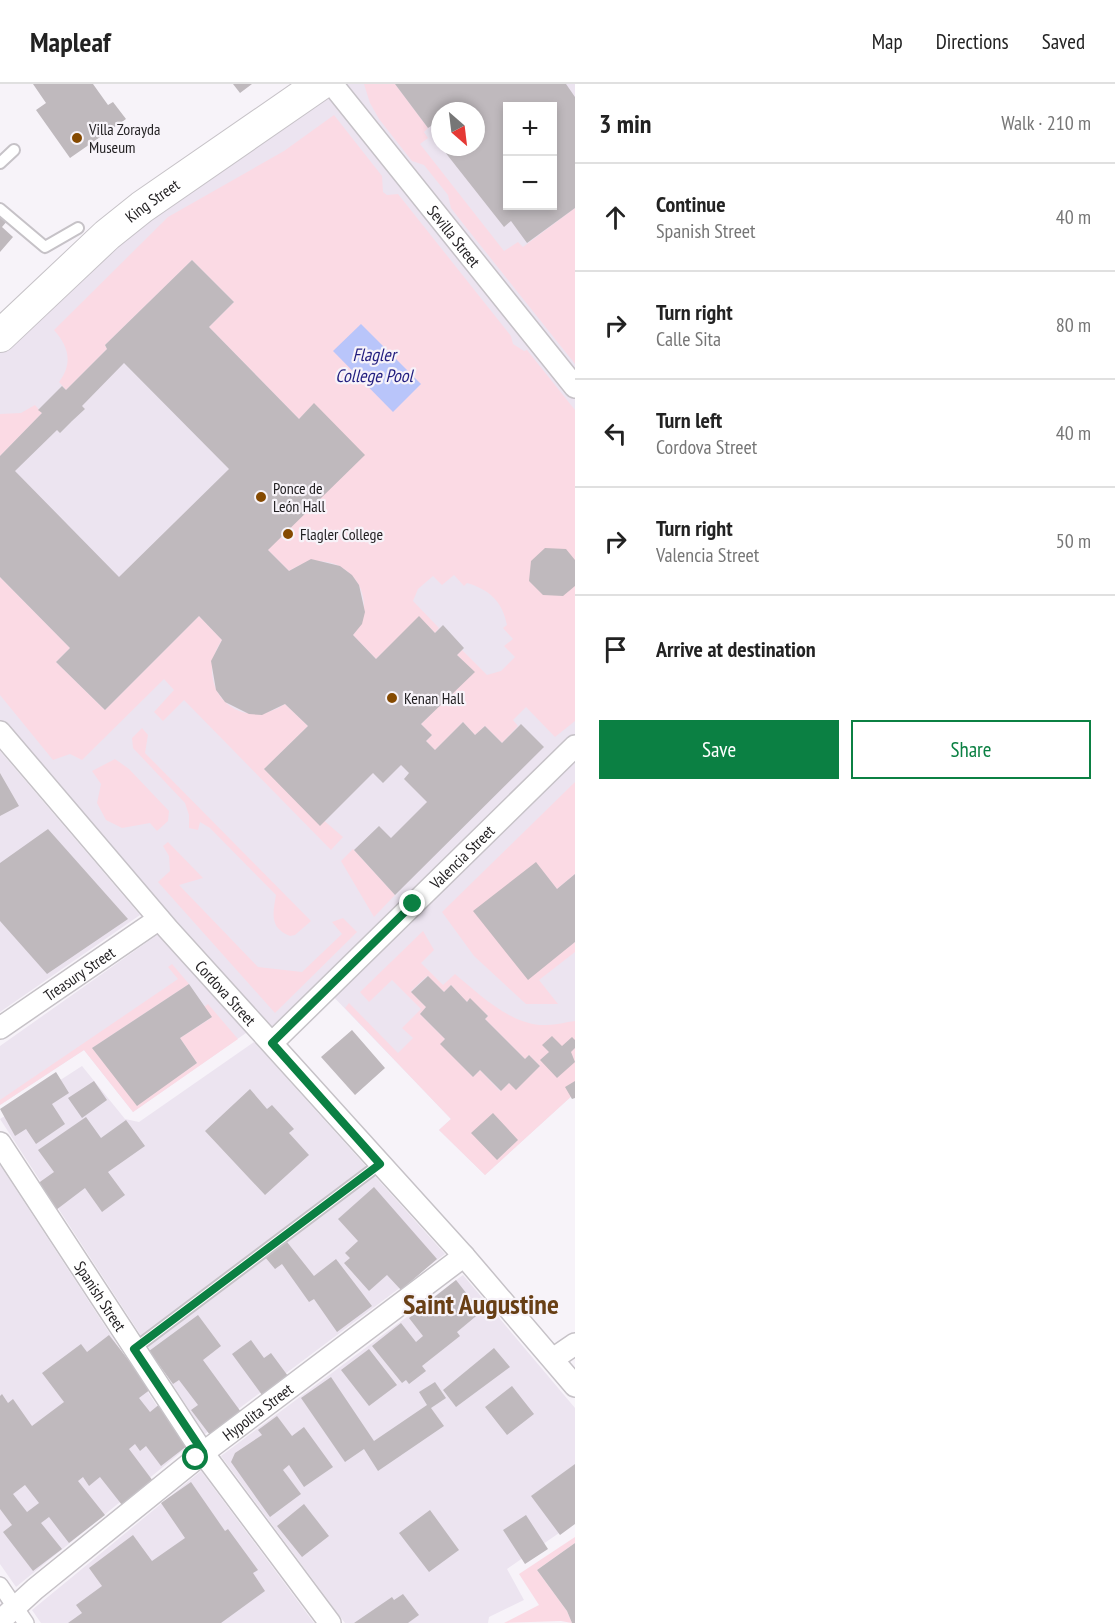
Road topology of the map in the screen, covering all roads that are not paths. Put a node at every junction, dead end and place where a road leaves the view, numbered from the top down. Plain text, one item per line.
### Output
1 (320, 84) edge
2 (332, 84) edge
3 (14, 150) dead end
4 (0, 163) edge
5 (0, 209) edge
6 (78, 228) dead end
7 (0, 336) edge
8 (575, 387) edge
9 (0, 732) edge
10 (575, 746) edge
11 (159, 919) junction
12 (0, 1028) edge
13 (272, 1043) junction
14 (0, 1143) edge
15 (380, 1164) junction
16 (464, 1256) junction
17 (575, 1344) edge
18 (134, 1349) junction
19 (553, 1359) junction
20 (575, 1386) edge
21 (203, 1452) junction
22 (0, 1586) edge
23 (14, 1617) edge
24 (330, 1623) edge

1 - 7 main road, King Street
2 - 8 street, Sevilla Street
3 - 4 lane
5 - 6 lane
9 - 11 street, Cordova Street
10 - 13 street, Valencia Street
11 - 12 street, Treasury Street
11 - 13 street, Cordova Street
13 - 15 street, Cordova Street
14 - 18 street, Spanish Street
15 - 16 street, Cordova Street
15 - 18 lane
16 - 19 street, Cordova Street
16 - 21 street, Hypolita Street
17 - 19 street
18 - 21 street, Spanish Street
19 - 20 street, Cordova Street
21 - 23 street, Hypolita Street
21 - 24 street, Spanish Street
22 - 23 street

